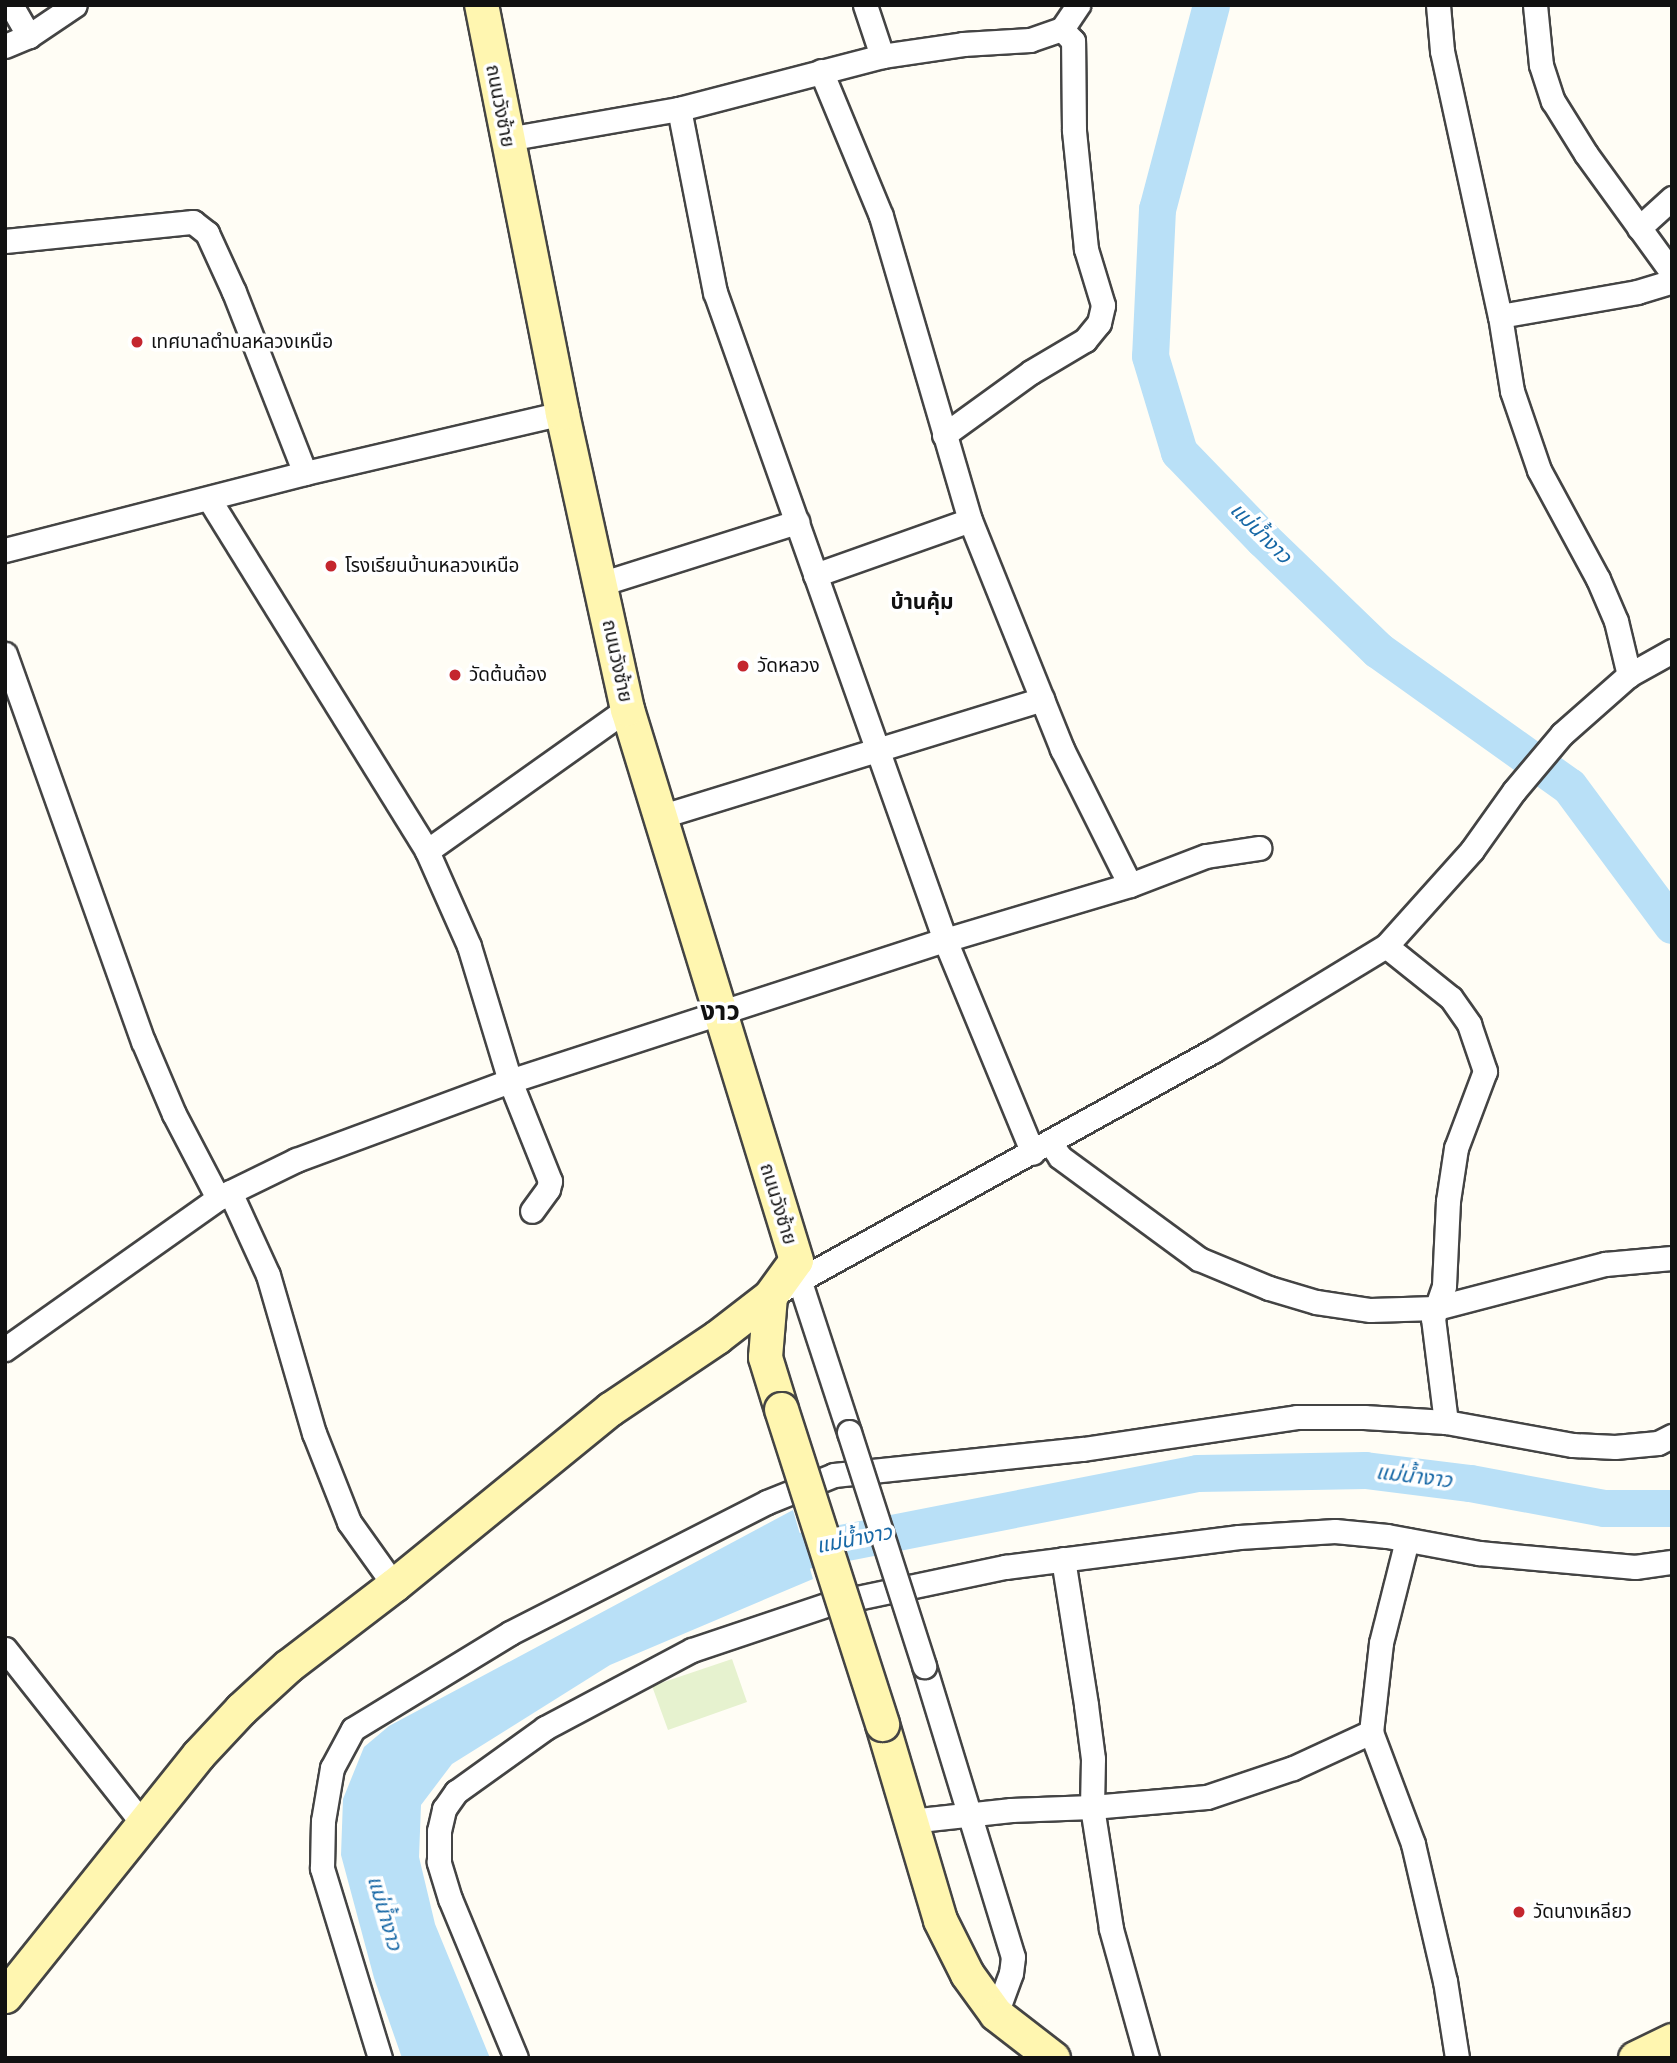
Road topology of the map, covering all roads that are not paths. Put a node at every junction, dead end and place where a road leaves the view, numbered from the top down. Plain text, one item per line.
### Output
1 (11, 5) edge
2 (75, 5) edge
3 (481, 5) edge
4 (865, 5) edge
5 (1077, 5) edge
6 (1438, 5) edge
7 (1540, 8) edge
8 (1062, 29) junction
9 (29, 36) junction
10 (5, 46) edge
11 (882, 56) junction
12 (821, 71) junction
13 (679, 109) junction
14 (507, 139) junction
15 (1672, 198) edge
16 (1640, 228) junction
17 (5, 241) edge
18 (1672, 273) edge
19 (1672, 281) edge
20 (1500, 316) junction
21 (562, 413) junction
22 (944, 435) junction
23 (304, 473) junction
24 (209, 499) junction
25 (970, 520) junction
26 (797, 522) junction
27 (5, 550) edge
28 (815, 575) junction
29 (600, 584) junction
30 (1672, 652) edge
31 (5, 654) edge
32 (1629, 675) junction
33 (1042, 698) junction
34 (626, 709) junction
35 (879, 751) junction
36 (659, 817) junction
37 (1259, 848) dead end
38 (427, 851) junction
39 (1130, 886) junction
40 (945, 940) junction
41 (1385, 946) junction
42 (719, 1015) junction
43 (510, 1081) junction
44 (1042, 1148) junction
45 (224, 1195) junction
46 (533, 1211) dead end
47 (1672, 1258) edge
48 (799, 1279) junction
49 (770, 1296) junction
50 (1436, 1308) junction
51 (5, 1349) edge
52 (1446, 1422) junction
53 (1672, 1436) edge
54 (1407, 1540) junction
55 (1063, 1559) junction
56 (1672, 1562) edge
57 (394, 1586) junction
58 (5, 1649) edge
59 (1371, 1731) junction
60 (1092, 1807) junction
61 (968, 1814) junction
62 (910, 1821) junction
63 (143, 1824) junction
64 (5, 1996) edge
65 (996, 2014) junction
66 (1672, 2040) edge
67 (380, 2058) edge
68 (516, 2058) edge
69 (1053, 2058) edge
70 (1147, 2058) edge
71 (1457, 2058) edge
72 (1635, 2058) edge

1 - 9 street
2 - 9 street
3 - 14 main road, ถนนวังซ้าย
4 - 11 street
5 - 8 street
6 - 20 street
7 - 16 street
8 - 11 street
8 - 22 street
9 - 10 street
11 - 12 street
12 - 13 street
12 - 22 street
13 - 14 street
13 - 26 street
14 - 21 main road, ถนนวังซ้าย
15 - 16 street
16 - 18 street
17 - 23 street
19 - 20 street
20 - 32 street
21 - 23 street
21 - 29 main road, ถนนวังซ้าย
22 - 25 street
23 - 24 street
24 - 27 street
24 - 38 street
25 - 28 street
25 - 33 street
26 - 28 street
26 - 29 street
28 - 35 street
29 - 34 main road, ถนนวังซ้าย
30 - 32 street
31 - 45 street
32 - 41 street
33 - 35 street
33 - 39 street
34 - 36 main road, ถนนวังซ้าย
34 - 38 street
35 - 36 street
35 - 40 street
36 - 42 main road, ถนนวังซ้าย
37 - 39 street
38 - 43 street
39 - 40 street
40 - 42 street
40 - 44 street
41 - 44 street
41 - 50 street
42 - 43 street
42 - 49 main road, ถนนวังซ้าย
43 - 45 street
43 - 46 street
44 - 48 street
44 - 50 street
45 - 51 street
45 - 57 street
47 - 50 street
48 - 49 street
48 - 61 street, bridge
49 - 57 main road
49 - 62 main road, bridge
50 - 52 street
52 - 53 street
52 - 67 street
54 - 55 street
54 - 56 street
54 - 59 street
55 - 60 street
55 - 68 street
57 - 63 main road
58 - 63 street
59 - 60 street
59 - 71 street
60 - 61 street
60 - 70 street
61 - 62 street
61 - 65 street
62 - 65 main road
63 - 64 main road
65 - 69 main road
66 - 72 main road

